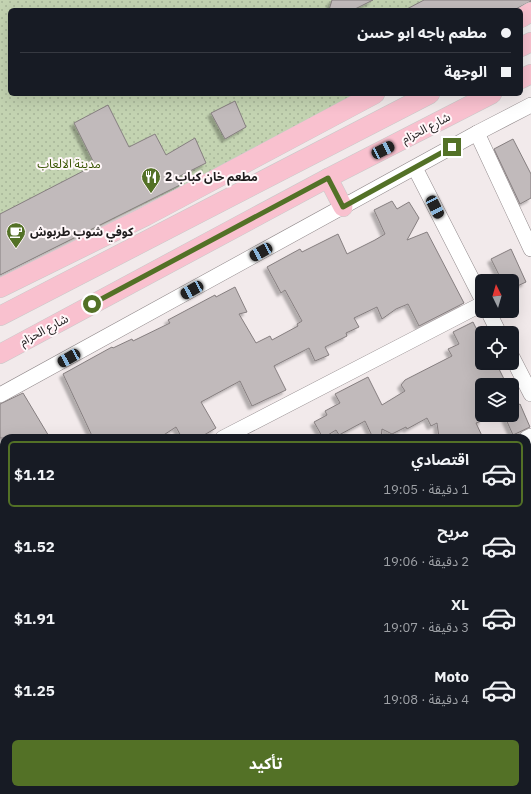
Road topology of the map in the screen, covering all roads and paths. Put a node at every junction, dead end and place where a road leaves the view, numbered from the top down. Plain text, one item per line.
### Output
1 (371, 96) edge
2 (426, 96) edge
3 (488, 96) edge
4 (531, 105) edge
5 (477, 133) junction
6 (247, 161) junction
7 (415, 168) junction
8 (280, 172) junction
9 (328, 178) junction
10 (343, 207) junction
11 (529, 242) edge
12 (475, 285) edge
13 (0, 288) edge
14 (52, 291) junction
15 (0, 307) edge
16 (475, 308) edge
17 (0, 316) edge
18 (0, 354) edge
19 (519, 370) edge
20 (531, 394) edge
21 (0, 395) edge
22 (231, 434) edge

1 - 6 main road
2 - 8 main road
3 - 9 main road, شارع الحزام
4 - 5 street
5 - 7 street
5 - 11 street
6 - 8 main road
6 - 13 main road
7 - 10 street
7 - 12 street
8 - 14 main road
9 - 10 main road
9 - 18 main road, شارع الحزام
10 - 21 street
14 - 15 main road
14 - 17 main road
16 - 22 street
19 - 20 street

